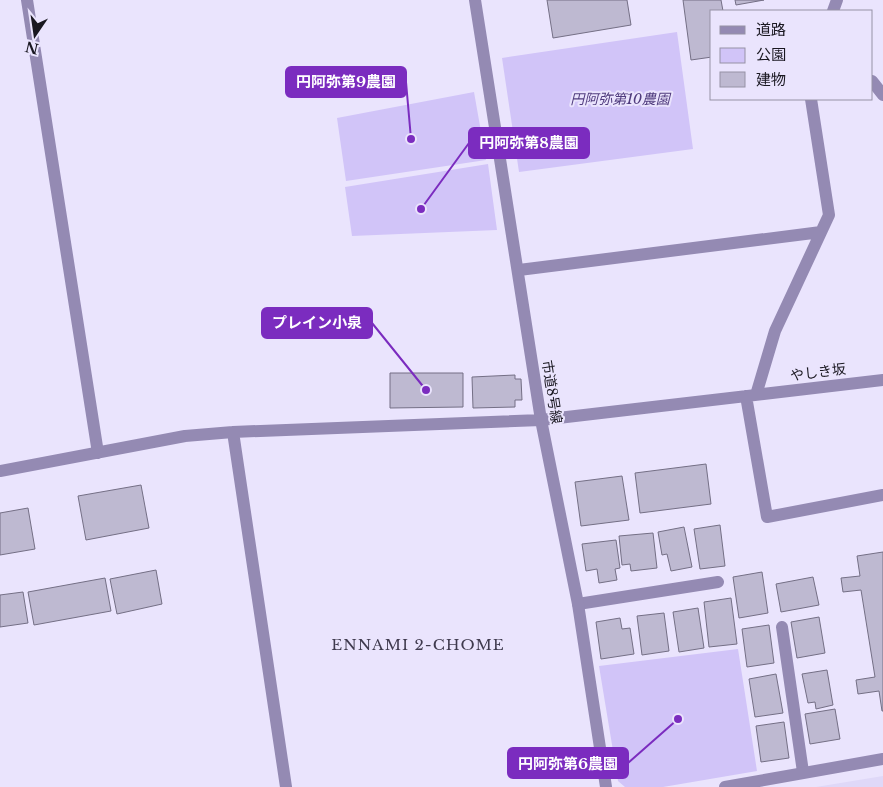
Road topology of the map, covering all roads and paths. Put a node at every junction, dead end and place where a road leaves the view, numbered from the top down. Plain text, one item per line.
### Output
1 (27, 0) edge
2 (475, 0) edge
3 (873, 82) edge
4 (883, 95) edge
5 (811, 100) edge
6 (821, 232) junction
7 (519, 270) junction
8 (883, 380) edge
9 (751, 396) junction
10 (541, 420) junction
11 (233, 432) junction
12 (98, 453) junction
13 (0, 471) edge
14 (883, 495) edge
15 (718, 582) dead end
16 (578, 604) junction
17 (782, 627) dead end
18 (883, 759) edge
19 (803, 772) junction
20 (286, 787) edge
21 (606, 787) edge
22 (725, 787) edge

1 - 12 street
2 - 7 street, 市道8号線
3 - 4 street
5 - 6 street
6 - 7 street
6 - 9 street
7 - 10 street, 市道8号線
8 - 9 street, やしき坂
9 - 10 street, やしき坂
9 - 14 street
10 - 11 street, やしき坂
10 - 16 street, 市道8号線
11 - 12 street, やしき坂
11 - 20 street
12 - 13 street, やしき坂
15 - 16 street
16 - 21 street, 市道8号線
17 - 19 street
18 - 19 street
19 - 22 street

